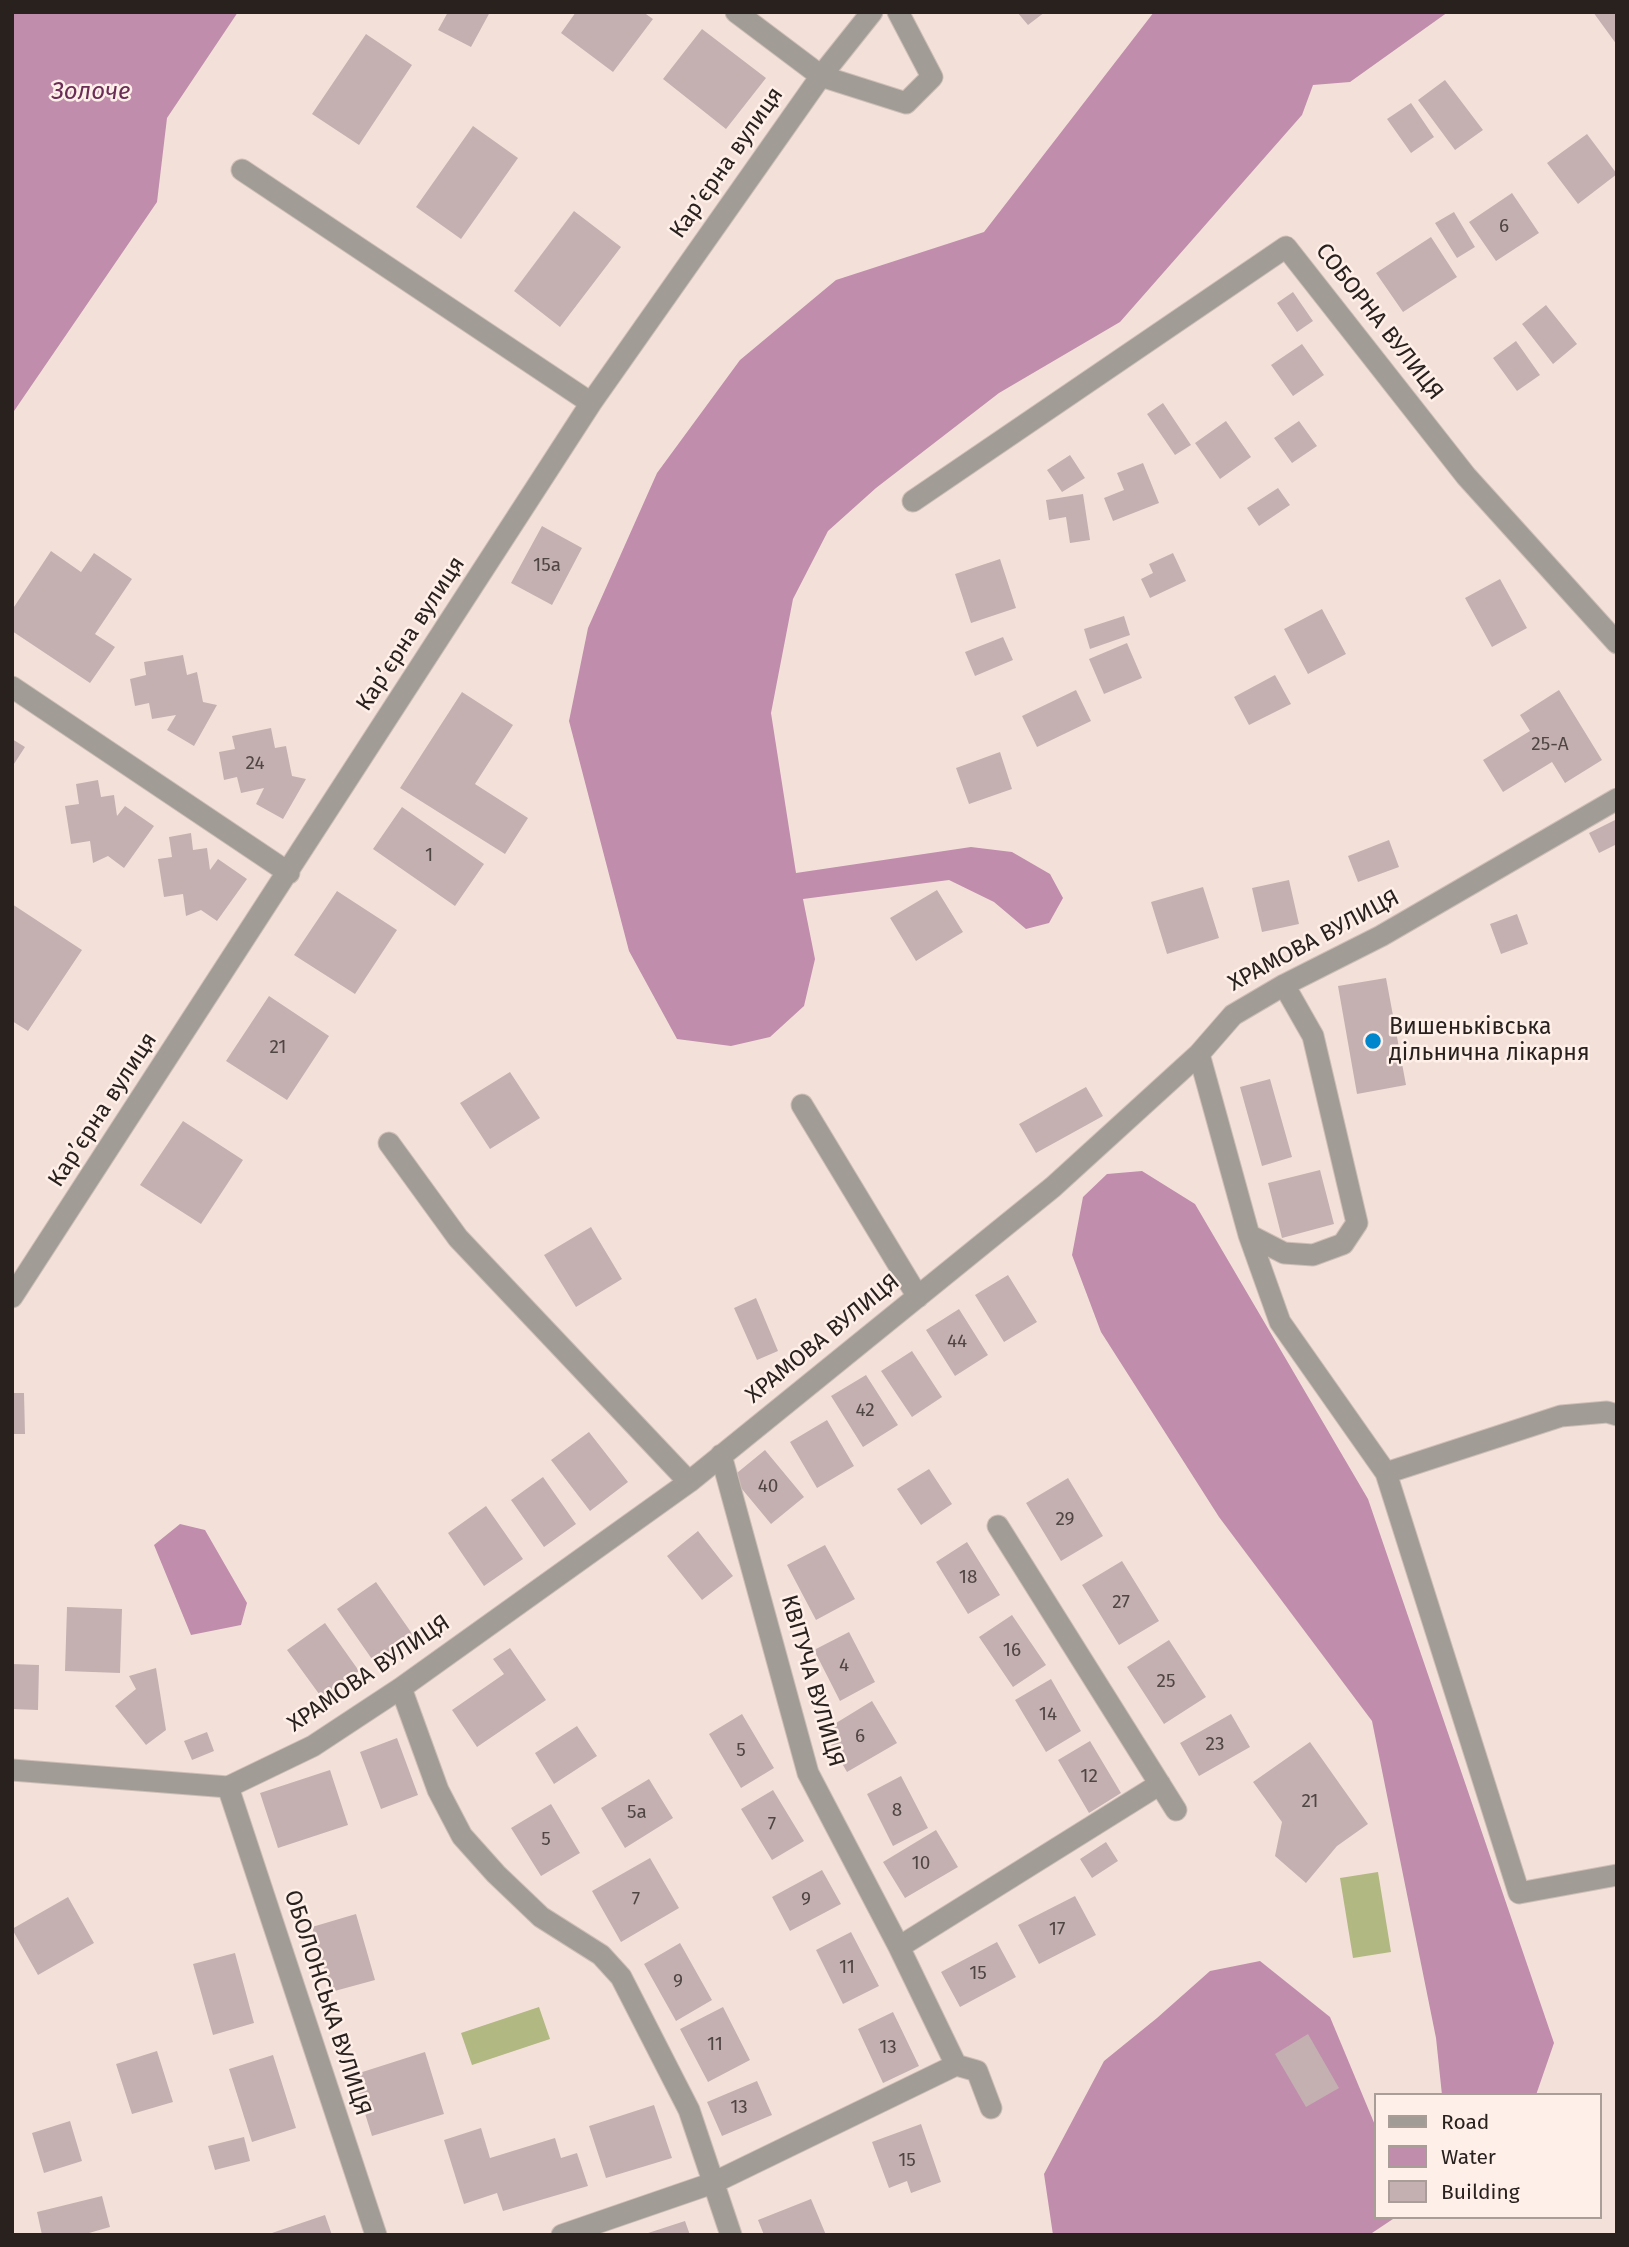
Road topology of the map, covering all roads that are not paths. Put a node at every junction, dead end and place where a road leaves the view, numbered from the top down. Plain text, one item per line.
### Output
1 (736, 12) edge
2 (872, 12) edge
3 (898, 12) edge
4 (821, 76) junction
5 (242, 170) dead end
6 (591, 403) junction
7 (913, 501) dead end
8 (1617, 643) edge
9 (12, 687) edge
10 (1617, 799) edge
11 (289, 873) junction
12 (1284, 985) junction
13 (1199, 1054) junction
14 (802, 1105) dead end
15 (389, 1143) dead end
16 (1249, 1235) junction
17 (12, 1297) edge
18 (918, 1297) junction
19 (1617, 1415) edge
20 (721, 1455) junction
21 (1386, 1473) junction
22 (689, 1482) junction
23 (998, 1526) dead end
24 (401, 1688) junction
25 (12, 1770) edge
26 (1160, 1784) junction
27 (228, 1787) junction
28 (1176, 1810) dead end
29 (1617, 1875) edge
30 (899, 1947) junction
31 (956, 2065) junction
32 (991, 2108) dead end
33 (713, 2183) junction
34 (376, 2235) edge
35 (562, 2235) edge
36 (731, 2235) edge

1 - 4 street
2 - 4 street, Карʼєрна вулиця
3 - 4 street
4 - 6 street, Карʼєрна вулиця
5 - 6 street
6 - 11 street, Карʼєрна вулиця
7 - 8 street, СОБОРНА ВУЛИЦЯ
9 - 11 street
10 - 12 street, ХРАМОВА ВУЛИЦЯ
11 - 17 street, Карʼєрна вулиця
12 - 13 street, ХРАМОВА ВУЛИЦЯ
12 - 16 street
13 - 16 street
13 - 18 street, ХРАМОВА ВУЛИЦЯ
14 - 18 street
15 - 22 street
16 - 21 street
18 - 20 street, ХРАМОВА ВУЛИЦЯ
19 - 21 street
20 - 22 street, ХРАМОВА ВУЛИЦЯ
20 - 30 street, КВІТУЧА ВУЛИЦЯ
21 - 29 street
22 - 24 street, ХРАМОВА ВУЛИЦЯ
23 - 26 street
24 - 27 street, ХРАМОВА ВУЛИЦЯ
24 - 33 street
25 - 27 street
26 - 28 street
26 - 30 street
27 - 34 street, ОБОЛОНСЬКА ВУЛИЦЯ
30 - 31 street, КВІТУЧА ВУЛИЦЯ
31 - 32 street
31 - 33 street
33 - 35 street
33 - 36 street

